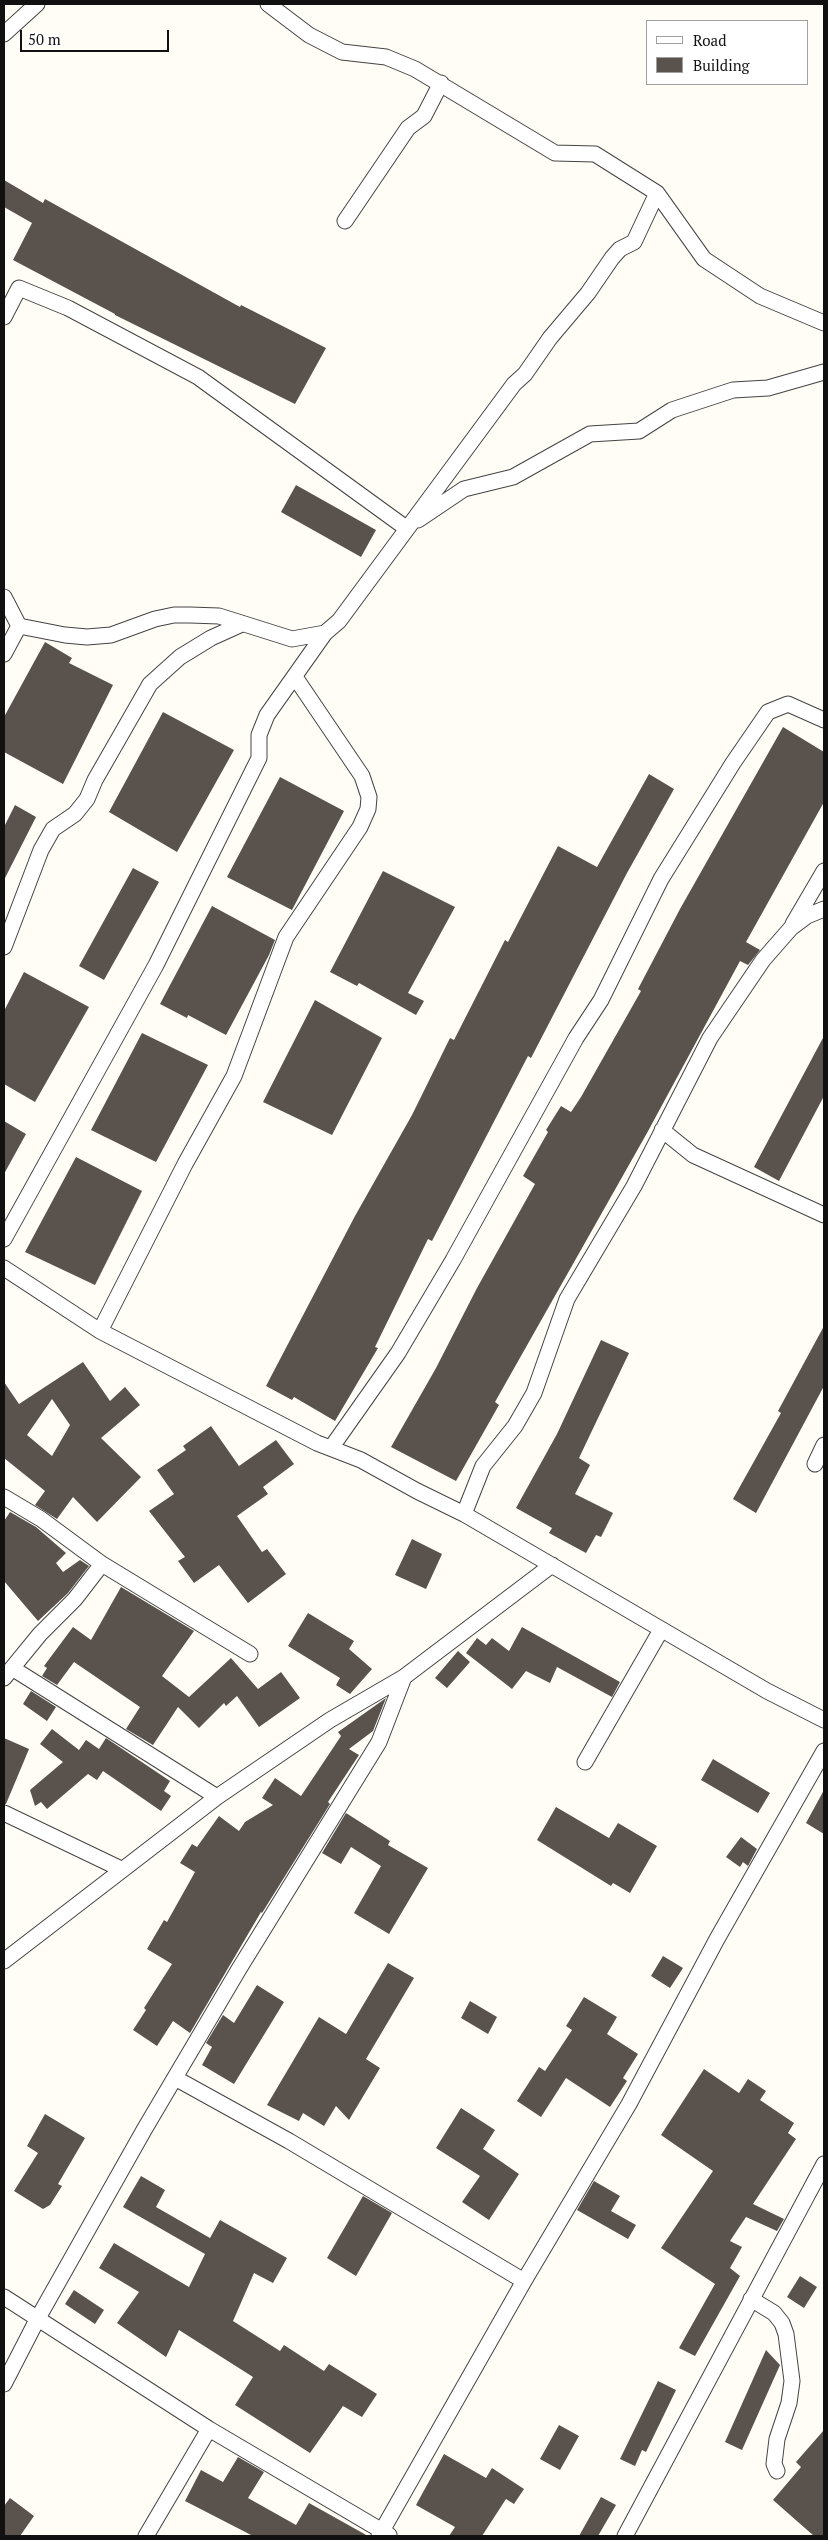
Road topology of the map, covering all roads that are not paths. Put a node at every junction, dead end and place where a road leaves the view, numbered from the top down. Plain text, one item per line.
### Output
1 (37, 4) edge
2 (268, 4) edge
3 (4, 34) edge
4 (441, 83) junction
5 (657, 193) junction
6 (345, 221) dead end
7 (4, 317) edge
8 (824, 323) edge
9 (824, 372) edge
10 (406, 528) junction
11 (4, 597) edge
12 (242, 624) junction
13 (18, 626) junction
14 (326, 633) junction
15 (4, 654) edge
16 (295, 677) junction
17 (824, 720) edge
18 (824, 871) edge
19 (824, 909) edge
20 (792, 928) junction
21 (4, 947) edge
22 (662, 1130) junction
23 (824, 1215) edge
24 (4, 1239) edge
25 (4, 1268) edge
26 (100, 1331) junction
27 (824, 1444) edge
28 (332, 1448) junction
29 (815, 1464) dead end
30 (4, 1497) edge
31 (464, 1514) junction
32 (102, 1564) junction
33 (552, 1565) junction
34 (661, 1630) junction
35 (250, 1654) dead end
36 (8, 1673) edge
37 (404, 1677) junction
38 (824, 1720) edge
39 (824, 1751) edge
40 (585, 1762) dead end
41 (217, 1797) junction
42 (4, 1813) edge
43 (121, 1869) junction
44 (4, 1961) edge
45 (175, 2078) junction
46 (824, 2164) edge
47 (524, 2280) junction
48 (4, 2297) edge
49 (751, 2299) junction
50 (38, 2318) junction
51 (4, 2384) edge
52 (209, 2429) junction
53 (777, 2471) dead end
54 (384, 2534) edge
55 (146, 2536) edge
56 (625, 2536) edge

1 - 3 street
2 - 4 street
4 - 5 street
4 - 6 street
5 - 8 street
5 - 10 street
7 - 10 street
9 - 10 street
10 - 14 street
11 - 13 street
12 - 13 street
12 - 14 street
12 - 21 street
13 - 15 street
14 - 16 street
16 - 24 street
16 - 26 street
17 - 28 street
18 - 20 street
19 - 20 street
20 - 22 street
22 - 23 street
22 - 31 street
25 - 26 street
26 - 28 street
27 - 29 street
28 - 31 street
30 - 32 street
31 - 33 street
32 - 35 street
32 - 36 street
33 - 34 street
33 - 37 street
34 - 38 street
34 - 40 street
36 - 41 street
37 - 41 street
37 - 45 street
39 - 47 street
41 - 43 street
42 - 43 street
43 - 44 street
45 - 47 street
45 - 50 street
46 - 49 street
47 - 54 street
48 - 50 street
49 - 53 street
49 - 56 street
50 - 51 street
50 - 52 street
52 - 54 street
52 - 55 street

